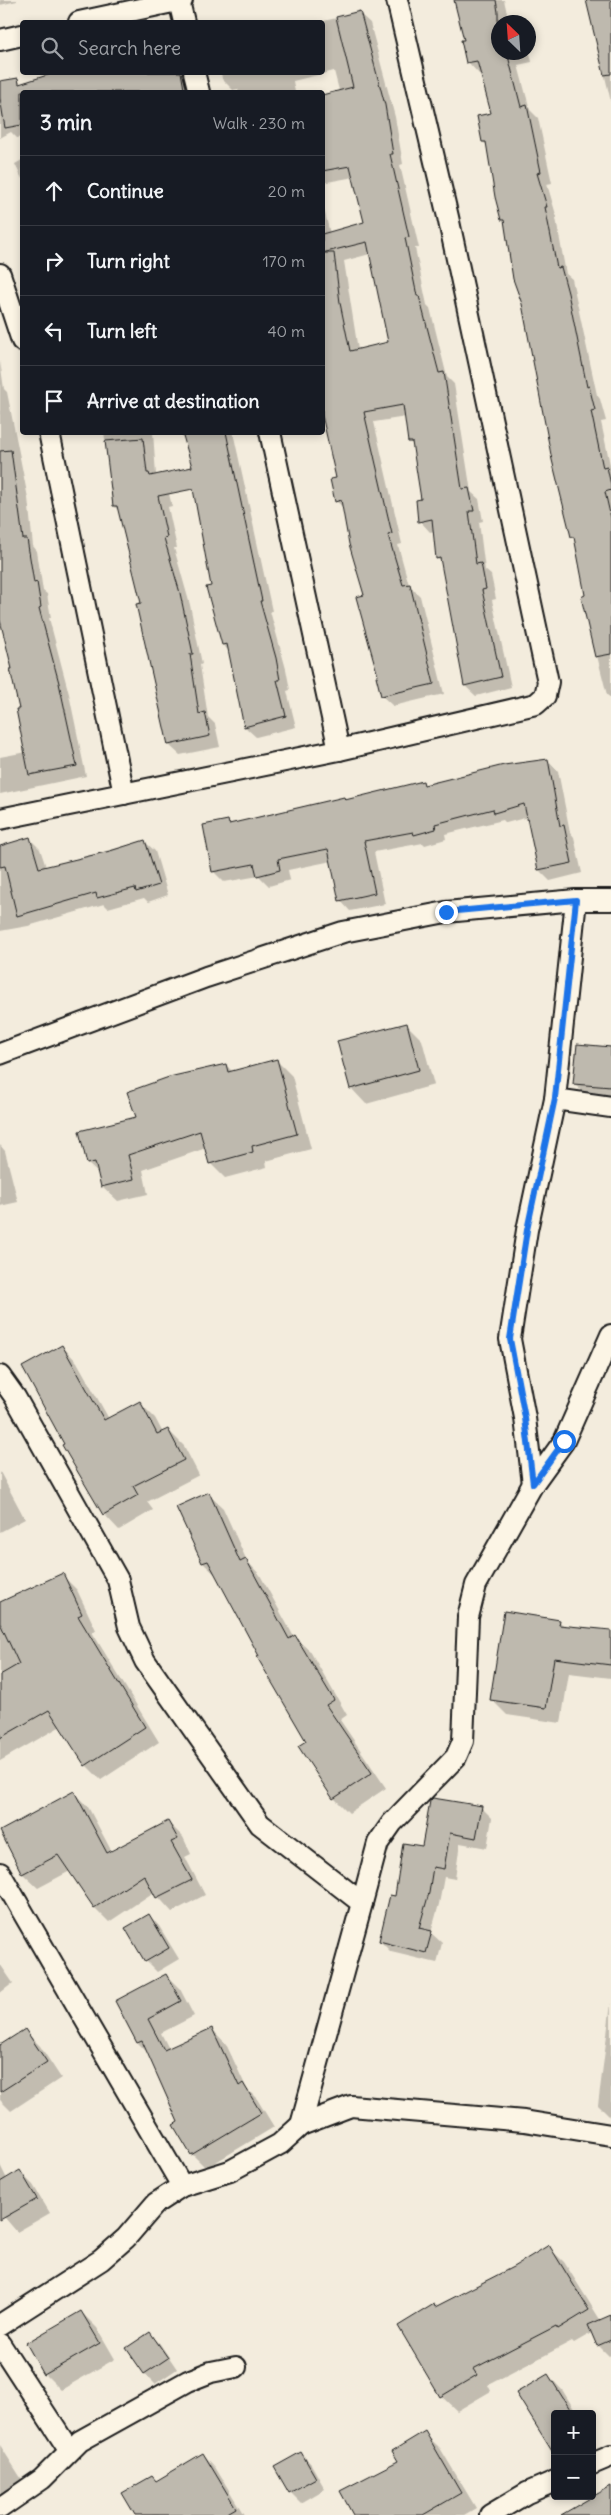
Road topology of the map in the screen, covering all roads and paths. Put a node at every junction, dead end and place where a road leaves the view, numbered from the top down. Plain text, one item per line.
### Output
1 (181, 0) edge
2 (397, 0) edge
3 (88, 20) edge
4 (184, 20) edge
5 (20, 35) edge
6 (0, 40) edge
7 (195, 75) edge
8 (198, 90) edge
9 (0, 274) edge
10 (20, 335) edge
11 (50, 435) edge
12 (271, 435) edge
13 (338, 750) junction
14 (124, 794) junction
15 (0, 819) edge
16 (576, 900) junction
17 (611, 900) edge
18 (0, 1054) edge
19 (555, 1098) junction
20 (611, 1107) edge
21 (611, 1335) edge
22 (0, 1376) edge
23 (8, 1401) edge
24 (533, 1484) junction
25 (0, 1873) edge
26 (362, 1903) junction
27 (301, 2125) junction
28 (611, 2135) edge
29 (182, 2186) junction
30 (0, 2325) edge
31 (0, 2344) edge
32 (236, 2368) dead end
33 (69, 2450) junction
34 (611, 2456) edge
35 (596, 2462) edge
36 (551, 2483) edge
37 (0, 2508) edge
38 (490, 2515) edge

1 - 3 street
1 - 4 street
2 - 13 street
5 - 6 street
7 - 8 street
9 - 10 street
11 - 14 street
12 - 13 street
13 - 14 street
14 - 15 street
16 - 17 street
16 - 18 street
16 - 19 street
19 - 20 street
19 - 24 street
21 - 24 street
22 - 23 street
23 - 26 street
24 - 26 street
25 - 29 street
26 - 27 street
27 - 28 street
27 - 29 street
29 - 30 street
31 - 33 street
32 - 33 street
33 - 37 street
34 - 35 street
36 - 38 street

